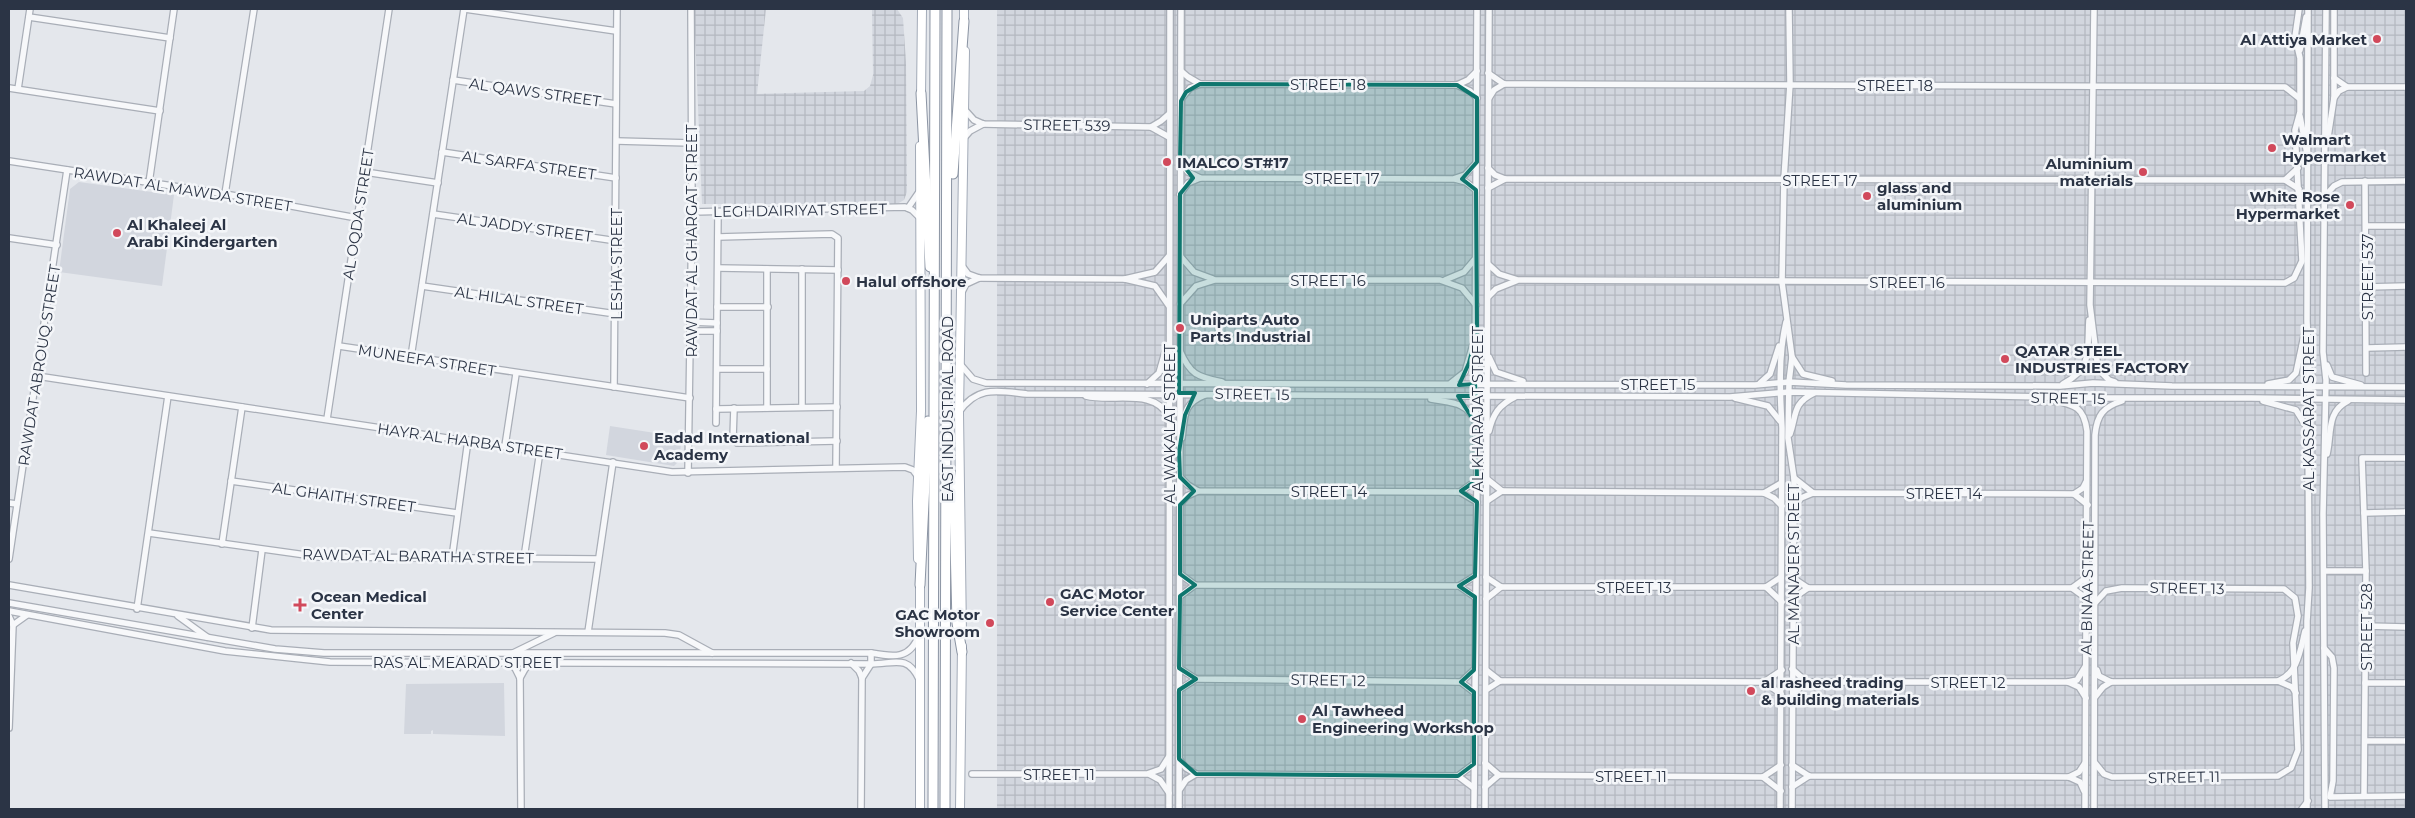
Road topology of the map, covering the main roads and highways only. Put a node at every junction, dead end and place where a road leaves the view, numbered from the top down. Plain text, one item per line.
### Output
1 (935, 9) edge
2 (947, 9) edge
3 (964, 9) edge
4 (921, 11) edge
5 (964, 21) junction
6 (921, 93) junction
7 (948, 206) junction
8 (934, 297) junction
9 (934, 369) junction
10 (946, 452) junction
11 (920, 585) junction
12 (962, 652) junction
13 (920, 809) edge
14 (933, 809) edge
15 (945, 809) edge
16 (960, 809) edge

1 - 8 highway, EAST INDUSTRIAL ROAD
2 - 7 highway, EAST INDUSTRIAL ROAD
3 - 5 main road, EAST INDUSTRIAL ROAD
4 - 6 main road, EAST INDUSTRIAL ROAD
5 - 7 highway
5 - 12 main road, EAST INDUSTRIAL ROAD
6 - 8 highway
6 - 11 main road, EAST INDUSTRIAL ROAD
7 - 10 highway, EAST INDUSTRIAL ROAD
8 - 9 highway, EAST INDUSTRIAL ROAD
9 - 11 highway
9 - 14 highway, EAST INDUSTRIAL ROAD
10 - 12 highway
10 - 15 highway, EAST INDUSTRIAL ROAD
11 - 13 main road, EAST INDUSTRIAL ROAD
12 - 16 main road, EAST INDUSTRIAL ROAD

